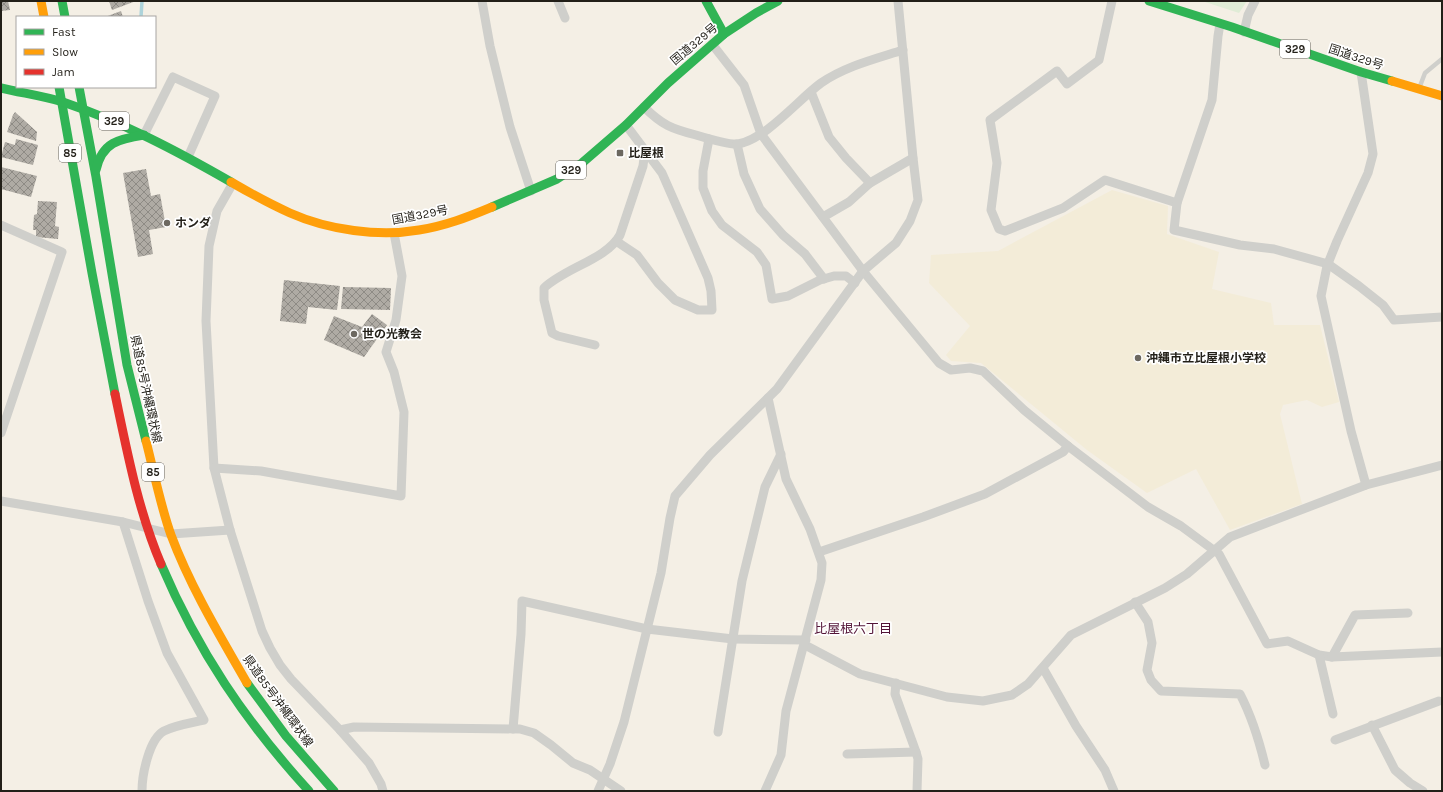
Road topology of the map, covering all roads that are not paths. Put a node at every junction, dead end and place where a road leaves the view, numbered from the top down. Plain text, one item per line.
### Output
1 (41, 1) edge
2 (62, 1) edge
3 (482, 1) edge
4 (558, 1) edge
5 (706, 1) edge
6 (778, 1) edge
7 (898, 1) edge
8 (1112, 1) edge
9 (1149, 1) edge
10 (1255, 1) edge
11 (44, 16) edge
12 (65, 16) edge
13 (565, 18) dead end
14 (1220, 24) junction
15 (1244, 32) junction
16 (724, 34) junction
17 (712, 44) junction
18 (903, 50) junction
19 (1442, 59) edge
20 (1361, 72) junction
21 (1, 88) edge
22 (20, 88) edge
23 (59, 88) edge
24 (79, 88) edge
25 (1419, 89) junction
26 (12, 91) junction
27 (811, 92) junction
28 (1442, 96) edge
29 (62, 102) junction
30 (644, 107) junction
31 (82, 108) junction
32 (626, 125) junction
33 (761, 134) junction
34 (144, 135) junction
35 (709, 139) junction
36 (737, 144) junction
37 (645, 150) junction
38 (188, 157) junction
39 (913, 158) junction
40 (96, 177) junction
41 (232, 183) junction
42 (870, 183) junction
43 (531, 191) junction
44 (1177, 203) junction
45 (823, 217) junction
46 (1, 225) edge
47 (394, 234) junction
48 (616, 241) junction
49 (1328, 264) junction
50 (864, 271) junction
51 (824, 279) junction
52 (855, 283) junction
53 (1442, 317) edge
54 (595, 345) dead end
55 (768, 398) junction
56 (1, 433) edge
57 (1068, 446) junction
58 (781, 454) junction
59 (1442, 465) edge
60 (214, 468) junction
61 (1366, 485) junction
62 (1, 501) edge
63 (123, 522) junction
64 (149, 529) junction
65 (230, 530) junction
66 (171, 534) junction
67 (1213, 551) junction
68 (818, 552) junction
69 (1135, 602) junction
70 (1408, 613) dead end
71 (647, 629) junction
72 (733, 639) junction
73 (805, 643) junction
74 (1442, 652) edge
75 (1319, 655) junction
76 (1332, 657) junction
77 (1043, 668) junction
78 (896, 683) junction
79 (1438, 701) dead end
80 (1333, 714) dead end
81 (1372, 725) junction
82 (513, 729) junction
83 (340, 730) junction
84 (718, 732) dead end
85 (1336, 740) dead end
86 (916, 752) junction
87 (847, 754) dead end
88 (1265, 765) dead end
89 (605, 779) junction
90 (142, 791) edge
91 (310, 791) edge
92 (334, 791) edge
93 (383, 791) edge
94 (598, 791) edge
95 (621, 791) edge
96 (765, 791) edge
97 (917, 791) edge
98 (1114, 791) edge
99 (1423, 791) edge

1 - 11 main road
2 - 12 main road
3 - 43 street
4 - 13 street
5 - 16 main road
6 - 16 main road, 国道329号 / 329
7 - 18 street
8 - 44 street
9 - 14 main road, 国道329号 / 329
10 - 15 street
14 - 15 main road, 国道329号 / 329
14 - 44 street
15 - 20 main road, 国道329号 / 329
16 - 17 main road, 国道329号 / 329
17 - 30 main road, 国道329号 / 329
17 - 33 street
18 - 27 street
18 - 39 street
19 - 25 lane
20 - 25 main road, 国道329号 / 329
20 - 49 street
21 - 26 main road, 国道329号 / 329
22 - 26 main road
23 - 29 main road, 85
24 - 31 main road, 県道85号沖縄環状線 / 85
25 - 28 main road, 国道329号 / 329
26 - 29 main road, 国道329号 / 329
27 - 33 street
27 - 42 street
29 - 31 main road, 国道329号 / 329
29 - 64 main road, 85
30 - 32 main road, 国道329号 / 329
30 - 35 street
31 - 34 main road, 国道329号 / 329
31 - 40 main road, 県道85号沖縄環状線 / 85
32 - 37 street
32 - 43 main road, 国道329号 / 329
33 - 36 street
33 - 45 street
34 - 38 main road, 国道329号 / 329
34 - 38 street
34 - 40 main road
35 - 36 street
35 - 51 street
36 - 51 street
37 - 48 street
37 - 48 street
38 - 41 main road, 国道329号 / 329
39 - 42 street
39 - 50 street
40 - 66 main road, 県道85号沖縄環状線 / 85
41 - 47 main road, 国道329号 / 329
41 - 60 street
42 - 45 street
43 - 47 main road, 国道329号 / 329
44 - 49 street
45 - 50 street
46 - 56 street
47 - 60 street
48 - 54 street
49 - 53 street
49 - 61 street
50 - 52 street
50 - 57 street
51 - 52 street
52 - 55 street
55 - 58 street
55 - 71 street
57 - 67 street
57 - 68 street
58 - 68 street
58 - 72 street
59 - 61 street
60 - 65 street
61 - 67 street
62 - 63 street
63 - 64 street
63 - 90 street
64 - 66 street
64 - 91 main road, 85
65 - 66 street
65 - 83 street
66 - 92 main road, 県道85号沖縄環状線 / 85
67 - 69 street
67 - 75 street
68 - 73 street
69 - 77 street
69 - 88 street
70 - 76 street
71 - 72 street
71 - 82 street
71 - 89 street
72 - 73 street
72 - 84 street
73 - 78 street
73 - 96 street
74 - 76 street
75 - 76 street
75 - 80 street
77 - 78 street
77 - 98 street
78 - 86 street
79 - 81 street
81 - 85 street
81 - 99 street
82 - 83 street
82 - 89 street
83 - 93 street
86 - 87 street
86 - 97 street
89 - 94 street
89 - 95 street

